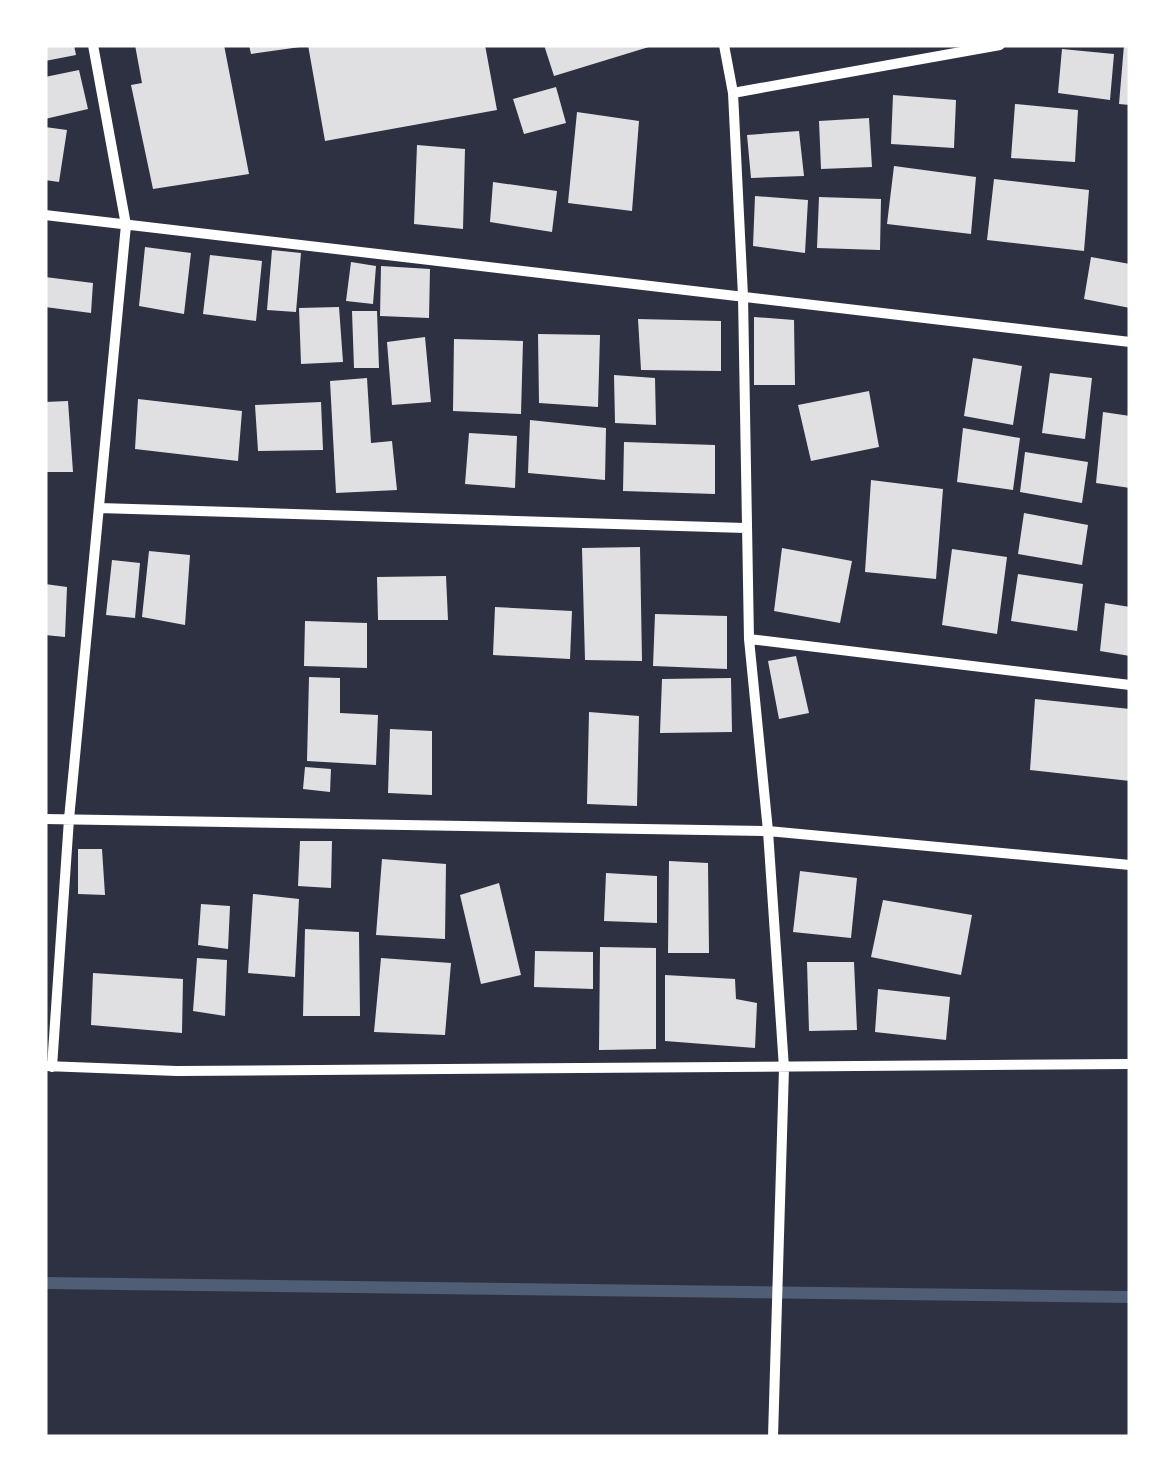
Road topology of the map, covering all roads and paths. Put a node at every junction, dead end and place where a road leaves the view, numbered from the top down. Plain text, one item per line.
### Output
1 (93, 45) edge
2 (724, 45) edge
3 (1000, 45) edge
4 (733, 93) junction
5 (45, 215) edge
6 (126, 225) junction
7 (743, 296) junction
8 (1130, 342) edge
9 (99, 508) junction
10 (745, 528) junction
11 (749, 639) junction
12 (1130, 685) edge
13 (45, 819) edge
14 (70, 819) junction
15 (768, 831) junction
16 (1130, 866) edge
17 (1130, 1064) edge
18 (48, 1067) edge
19 (784, 1068) junction
20 (774, 1437) edge

1 - 6 street
2 - 4 street
3 - 4 street
4 - 7 street
5 - 6 street
6 - 7 street
6 - 9 street
7 - 8 street
7 - 10 street
9 - 10 street
9 - 14 street
10 - 11 street
11 - 12 street
11 - 15 street
13 - 14 street
14 - 15 street
14 - 18 street
15 - 16 street
15 - 19 street
17 - 19 street
18 - 19 street
19 - 20 street

